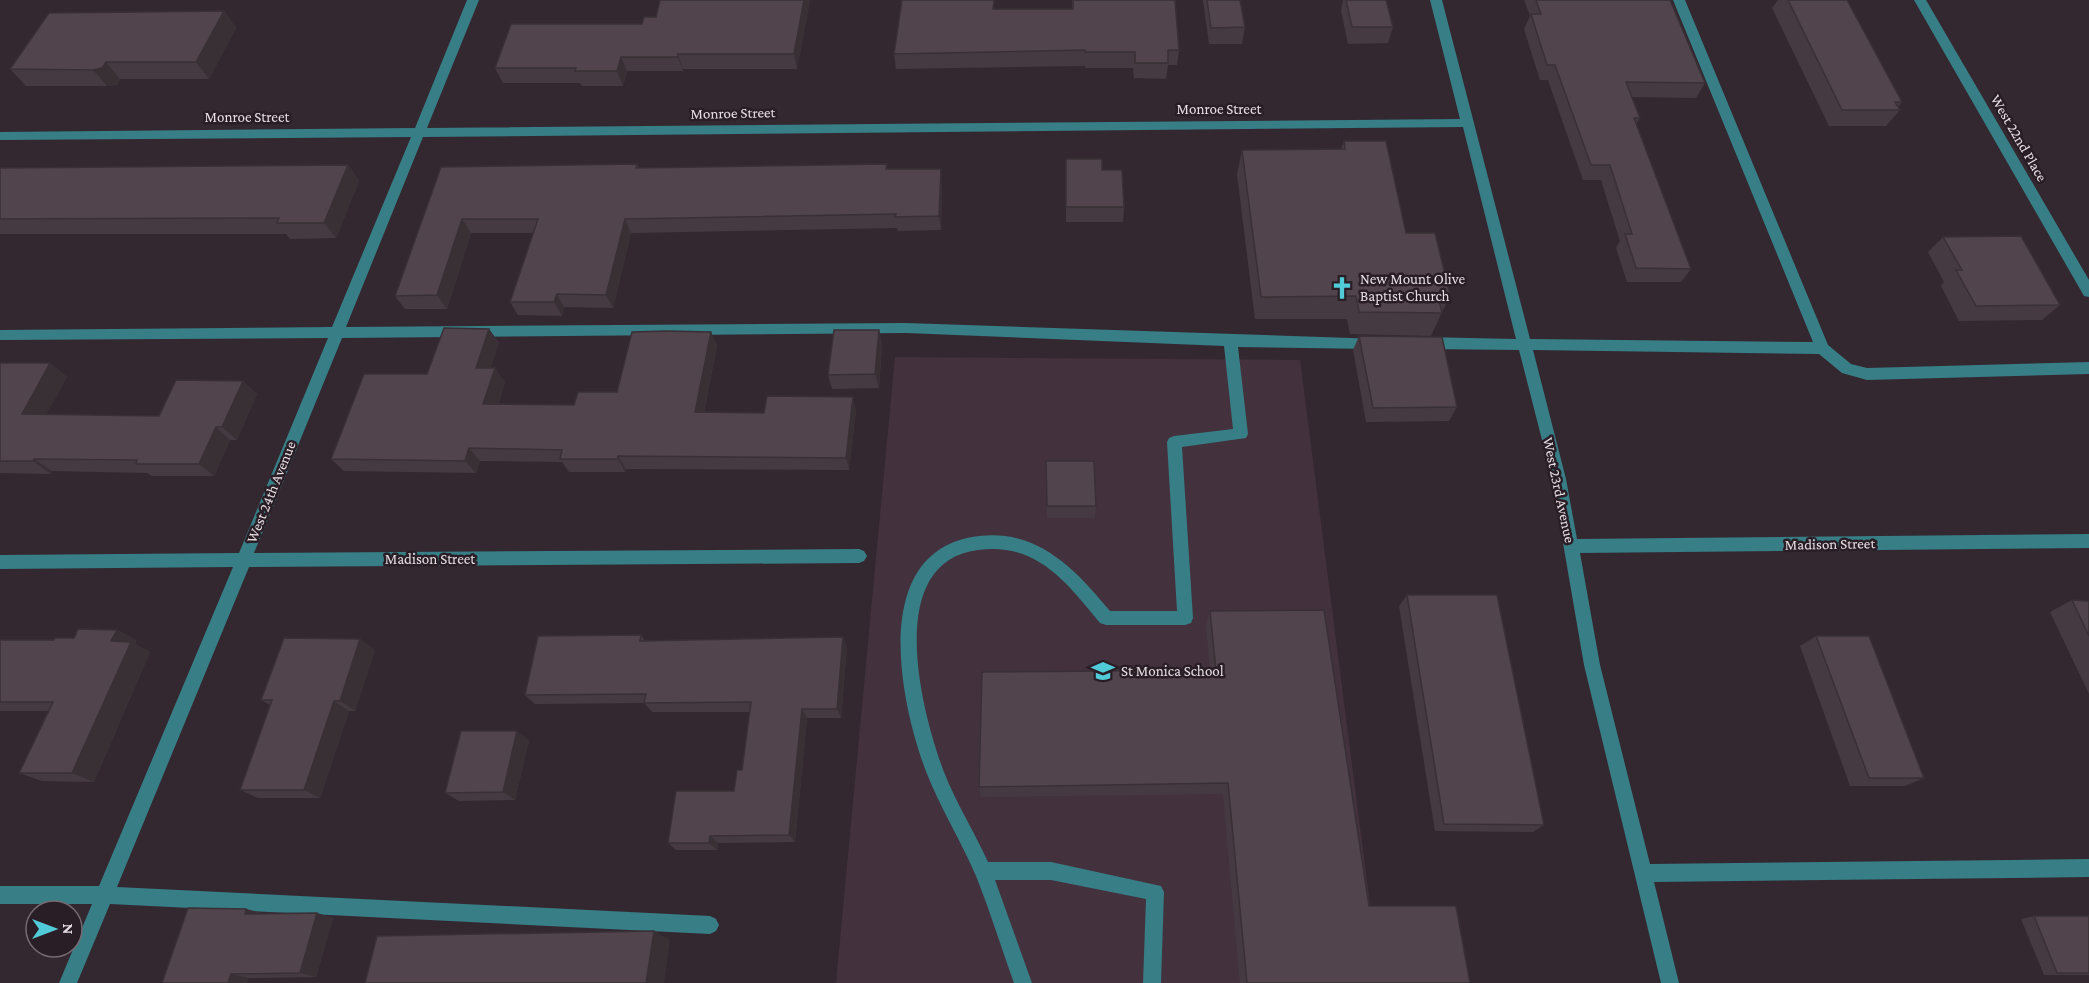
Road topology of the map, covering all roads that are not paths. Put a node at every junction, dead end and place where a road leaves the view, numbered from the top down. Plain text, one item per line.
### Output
1 (473, 0) edge
2 (1436, 0) edge
3 (1680, 0) edge
4 (1920, 0) edge
5 (1466, 123) junction
6 (418, 132) junction
7 (0, 135) edge
8 (2089, 292) edge
9 (336, 332) junction
10 (0, 335) edge
11 (1230, 341) junction
12 (1524, 344) junction
13 (1822, 348) junction
14 (2089, 368) edge
15 (2089, 541) edge
16 (1571, 546) junction
17 (859, 556) dead end
18 (244, 560) junction
19 (0, 562) edge
20 (2089, 868) edge
21 (982, 871) junction
22 (1643, 873) junction
23 (0, 895) edge
24 (105, 895) junction
25 (710, 925) dead end
26 (68, 983) edge
27 (1023, 983) edge
28 (1152, 983) edge
29 (1670, 983) edge

1 - 6 street, West 24th Avenue
2 - 5 street, West 23rd Avenue
3 - 13 street
4 - 8 street, West 22nd Place
5 - 6 street, Monroe Street
5 - 12 street, West 23rd Avenue
6 - 7 street, Monroe Street
6 - 9 street, West 24th Avenue
9 - 10 street
9 - 11 street
9 - 18 street, West 24th Avenue
11 - 12 street
11 - 21 street
12 - 13 street
12 - 16 street, West 23rd Avenue
13 - 14 street
15 - 16 street, Madison Street
16 - 22 street, West 23rd Avenue
17 - 18 street, Madison Street
18 - 19 street, Madison Street
18 - 24 street, West 24th Avenue
20 - 22 street
21 - 27 street
21 - 28 street
22 - 29 street, West 23rd Avenue
23 - 24 street
24 - 25 street
24 - 26 street, West 24th Avenue

